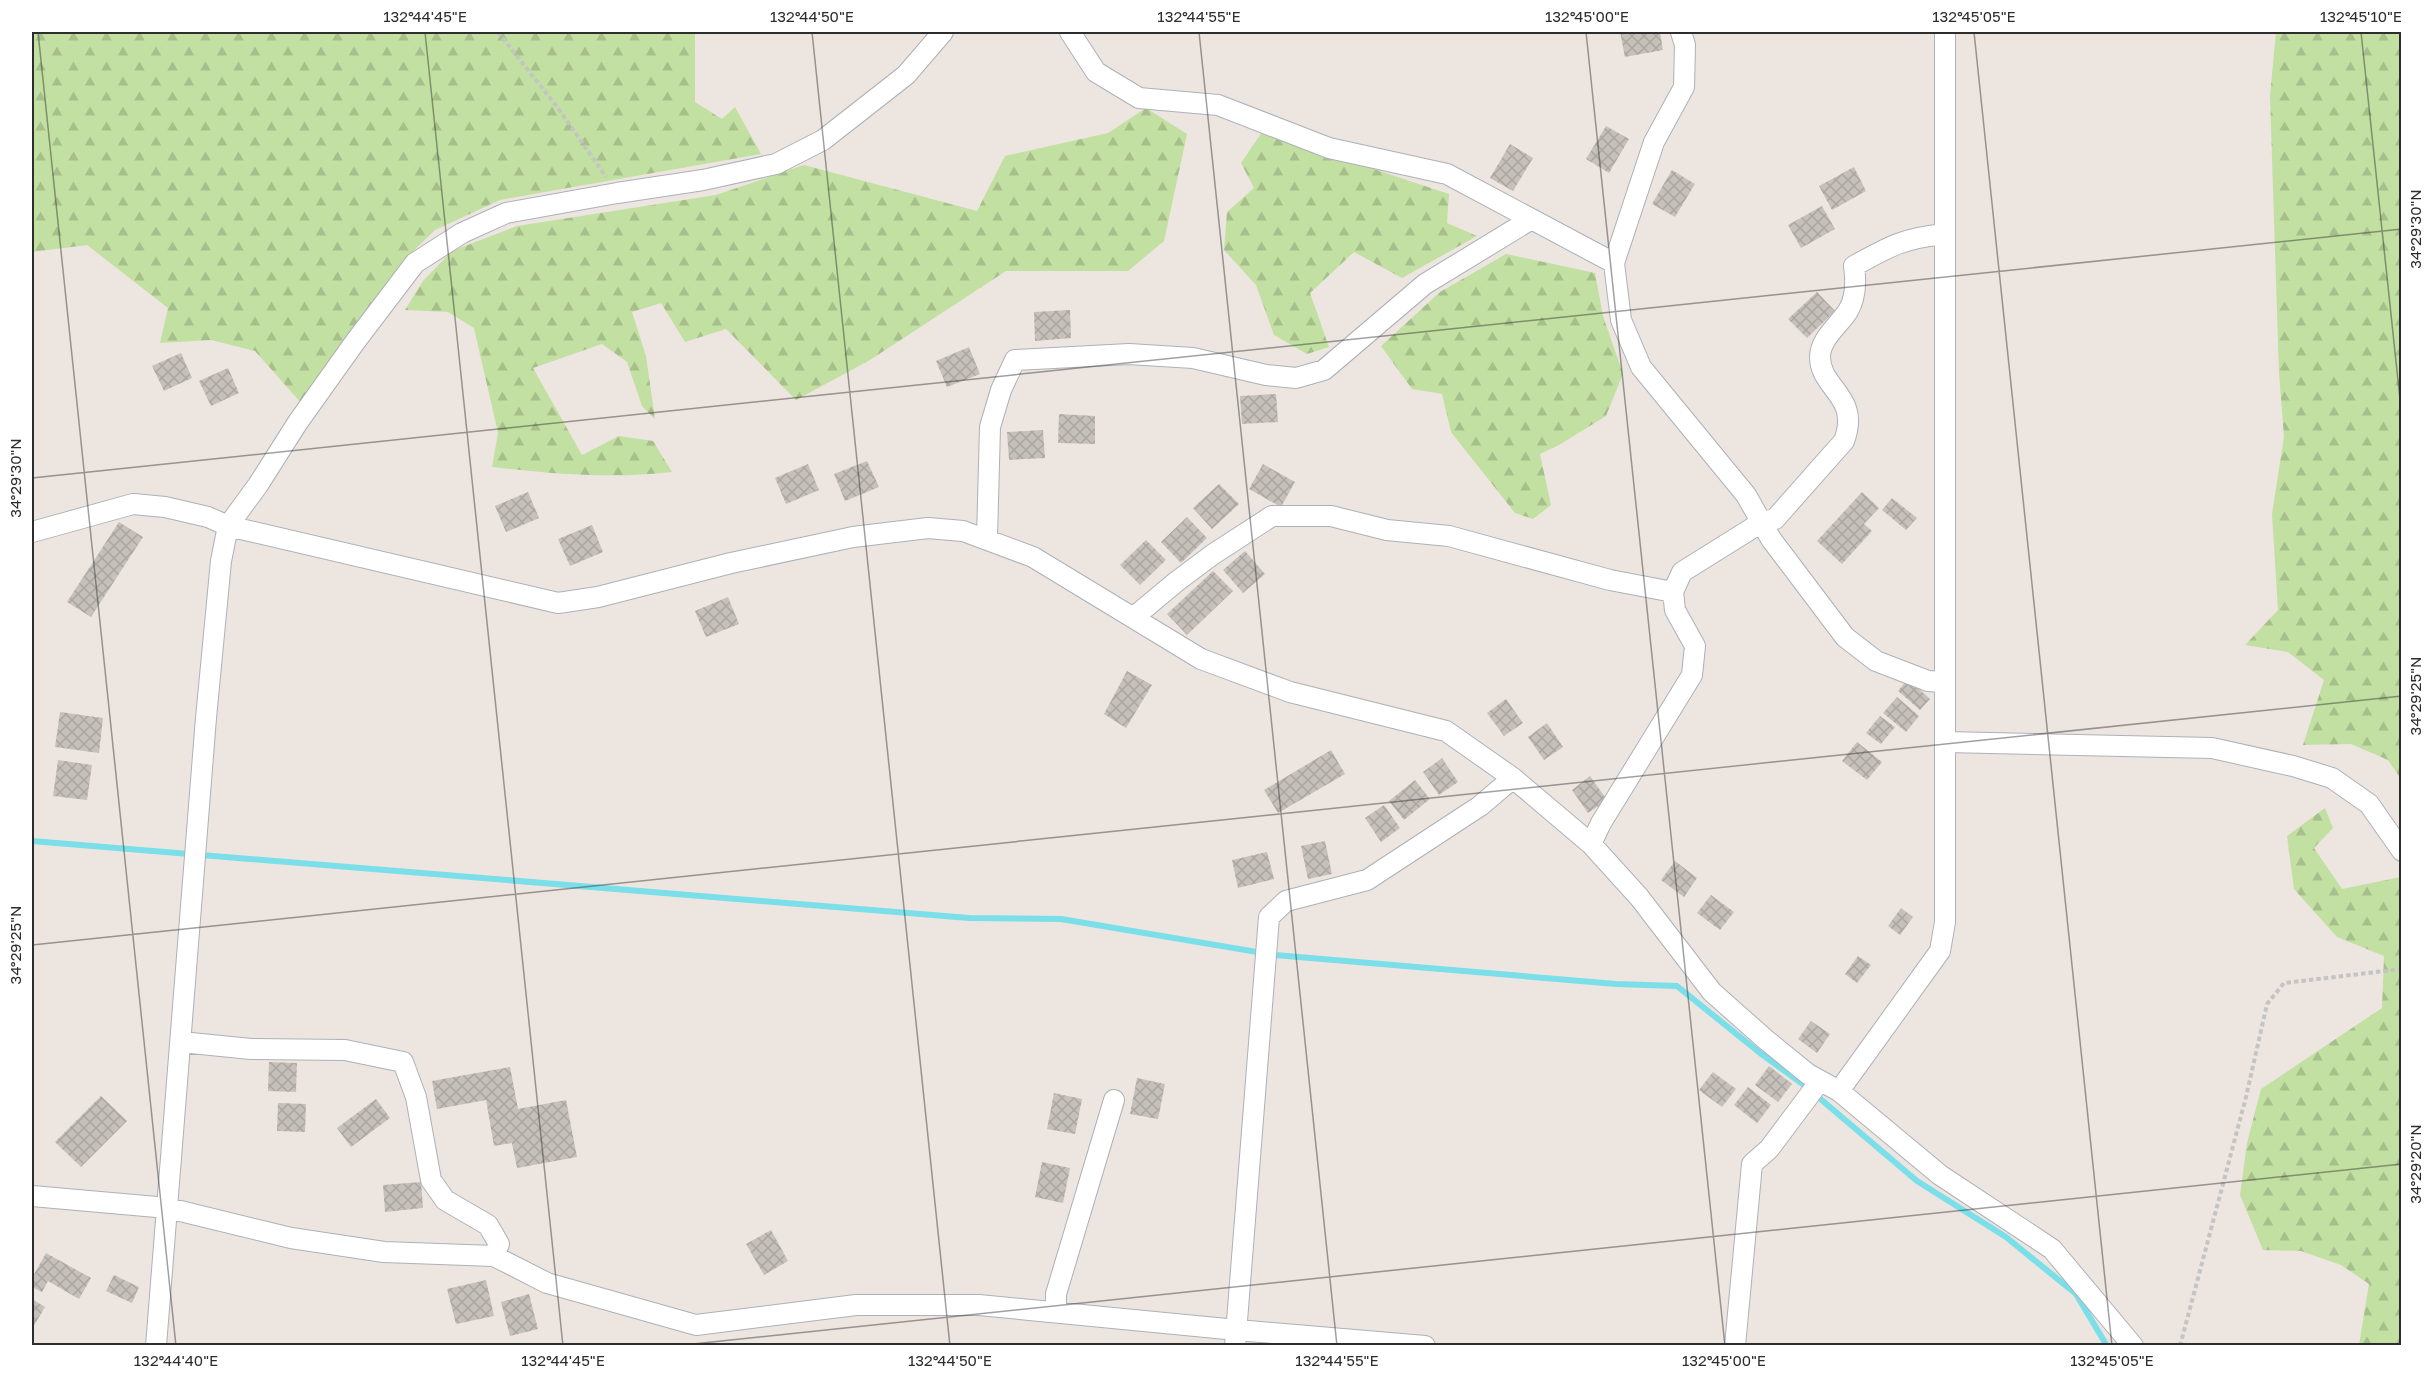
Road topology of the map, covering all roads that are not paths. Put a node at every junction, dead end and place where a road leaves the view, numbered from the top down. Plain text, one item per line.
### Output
1 (944, 32) edge
2 (1070, 32) edge
3 (1681, 32) edge
4 (1945, 32) edge
5 (1530, 220) junction
6 (1945, 234) junction
7 (1614, 263) junction
8 (1762, 522) junction
9 (228, 526) junction
10 (32, 532) edge
11 (987, 538) junction
12 (1673, 592) junction
13 (1134, 617) junction
14 (1944, 682) junction
15 (1946, 742) junction
16 (1513, 778) junction
17 (1591, 844) junction
18 (2402, 851) edge
19 (181, 1042) junction
20 (1820, 1081) junction
21 (1839, 1091) junction
22 (1114, 1100) dead end
23 (32, 1196) edge
24 (168, 1208) junction
25 (494, 1256) junction
26 (1056, 1312) junction
27 (1236, 1338) edge
28 (156, 1346) edge
29 (1425, 1346) edge
30 (1735, 1346) edge
31 (2133, 1346) edge

1 - 9 street
2 - 5 street
3 - 7 street
4 - 6 street
5 - 7 street
5 - 11 street
6 - 8 street
6 - 14 street
7 - 8 street
8 - 12 street
8 - 14 street
9 - 10 street
9 - 11 street
9 - 19 street
11 - 13 street
12 - 13 street
12 - 17 street
13 - 16 street
14 - 15 street
15 - 18 street
15 - 21 street
16 - 17 street
16 - 27 street
17 - 20 street
19 - 24 street
19 - 25 street
20 - 21 street
20 - 30 street
21 - 31 street
22 - 26 street
23 - 24 street
24 - 25 street
24 - 28 street
25 - 26 street
26 - 27 street
27 - 29 street

